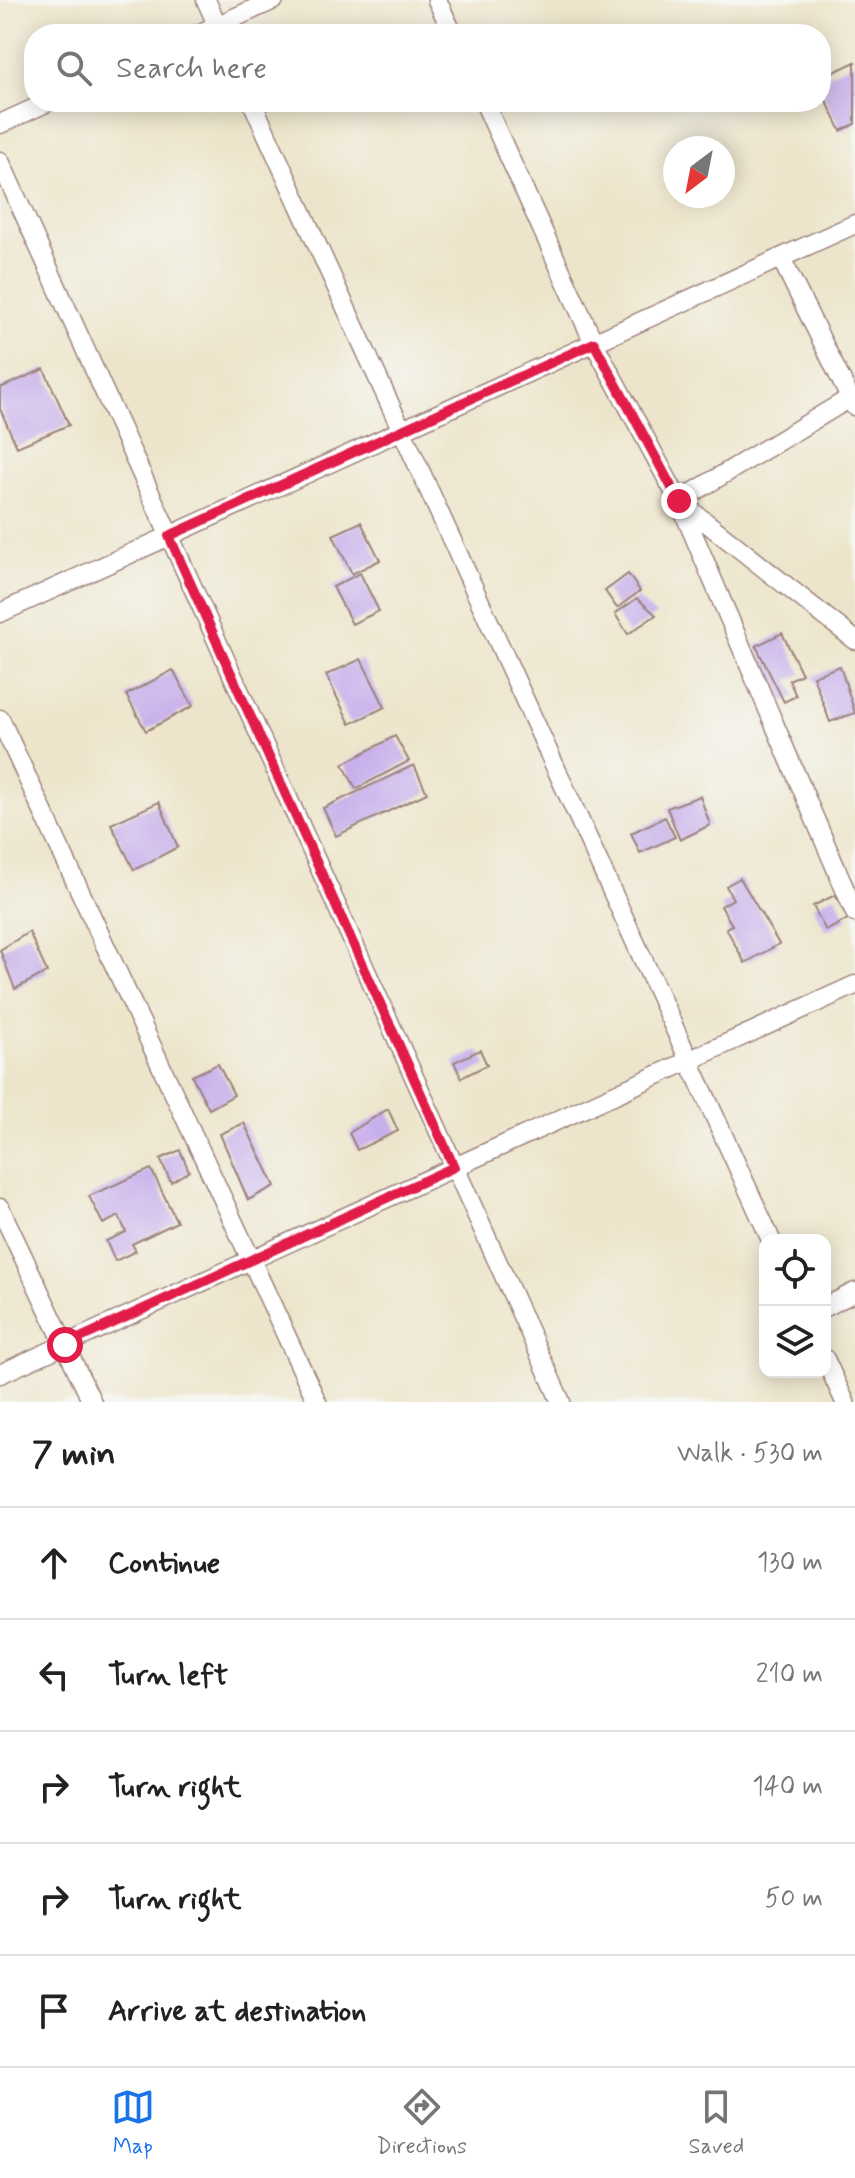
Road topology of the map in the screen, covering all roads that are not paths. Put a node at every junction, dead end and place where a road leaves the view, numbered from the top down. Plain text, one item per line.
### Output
1 (206, 0) edge
2 (274, 0) edge
3 (437, 0) edge
4 (216, 24) edge
5 (230, 24) edge
6 (448, 24) edge
7 (26, 112) edge
8 (257, 112) edge
9 (489, 112) edge
10 (0, 124) edge
11 (0, 161) edge
12 (855, 224) edge
13 (781, 258) junction
14 (594, 343) junction
15 (852, 403) edge
16 (402, 430) junction
17 (679, 501) junction
18 (169, 536) junction
19 (0, 613) edge
20 (855, 640) edge
21 (0, 719) edge
22 (855, 913) edge
23 (855, 985) edge
24 (689, 1061) junction
25 (454, 1167) junction
26 (0, 1208) edge
27 (768, 1234) edge
28 (251, 1260) junction
29 (855, 1292) edge
30 (827, 1306) edge
31 (65, 1345) junction
32 (831, 1372) edge
33 (0, 1374) edge
34 (92, 1402) edge
35 (317, 1402) edge
36 (561, 1402) edge
37 (845, 1402) edge

1 - 4 street
2 - 5 street
3 - 6 street
7 - 10 street
8 - 16 street
9 - 14 street
11 - 18 street
12 - 13 street
13 - 14 street
13 - 15 street
14 - 16 street
14 - 17 street
15 - 17 street
16 - 18 street
16 - 24 street
17 - 20 street
17 - 22 street
18 - 19 street
18 - 25 street
21 - 28 street
23 - 24 street
24 - 25 street
24 - 27 street
25 - 28 street
25 - 36 street
26 - 31 street
28 - 31 street
28 - 35 street
29 - 30 street
31 - 33 street
31 - 34 street
32 - 37 street

